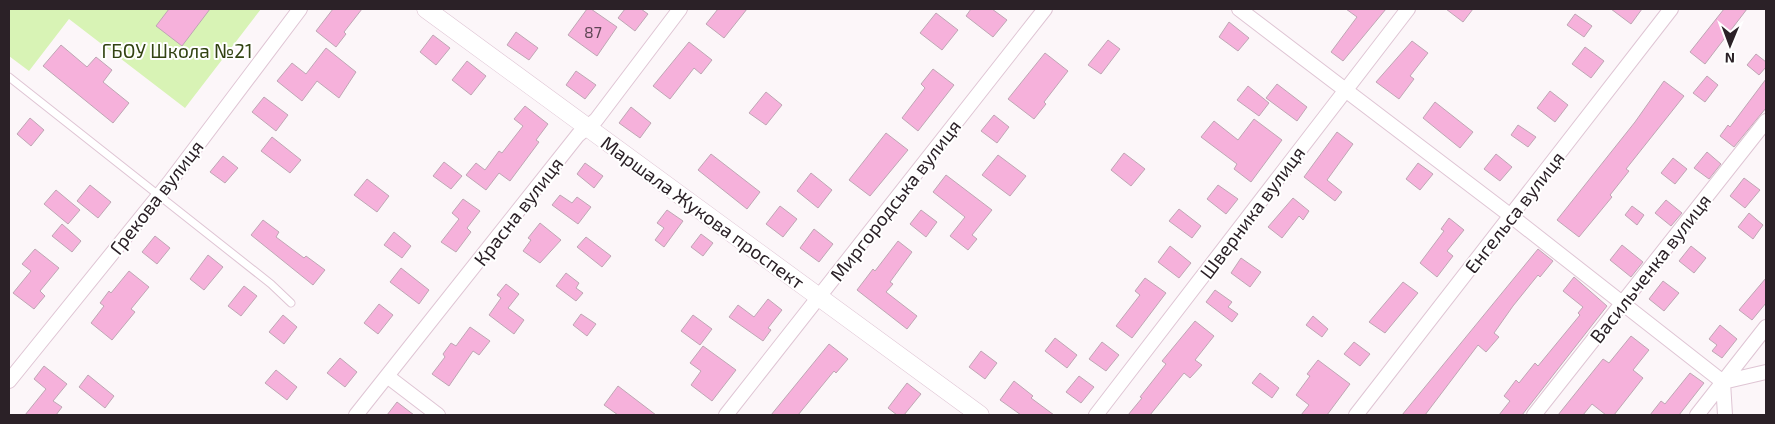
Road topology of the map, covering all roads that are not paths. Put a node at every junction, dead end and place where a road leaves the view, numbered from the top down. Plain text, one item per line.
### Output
1 (300, 9) edge
2 (426, 9) edge
3 (680, 9) edge
4 (1045, 9) edge
5 (1239, 9) edge
6 (1408, 9) edge
7 (1671, 9) edge
8 (9, 77) edge
9 (1346, 89) junction
10 (1766, 121) edge
11 (587, 128) junction
12 (159, 196) junction
13 (1511, 216) junction
14 (818, 297) junction
15 (291, 302) dead end
16 (1622, 304) junction
17 (1766, 327) edge
18 (1766, 372) edge
19 (387, 376) junction
20 (9, 381) edge
21 (1723, 382) junction
22 (356, 415) edge
23 (438, 415) edge
24 (726, 415) edge
25 (980, 415) edge
26 (1096, 415) edge
27 (1356, 415) edge
28 (1534, 415) edge
29 (1697, 415) edge
30 (1725, 415) edge

1 - 12 street, Грекова вулиця
2 - 11 street, Маршала Жукова проспект
3 - 11 street, Красна вулиця
4 - 14 street, Миргородська вулиця
5 - 9 street
6 - 9 street, Шверника вулиця
7 - 13 street, Енгельса вулиця
8 - 12 lane
9 - 13 street
9 - 26 street, Шверника вулиця
10 - 16 street, Васильченка вулиця
11 - 14 street, Маршала Жукова проспект
11 - 19 street, Красна вулиця
12 - 15 lane
12 - 20 street, Грекова вулиця
13 - 16 street
13 - 27 street, Енгельса вулиця
14 - 24 street, Миргородська вулиця
14 - 25 street, Маршала Жукова проспект
16 - 21 street
16 - 28 street, Васильченка вулиця
17 - 21 street
18 - 21 street
19 - 22 street, Красна вулиця
19 - 23 street
21 - 29 street
21 - 30 street

